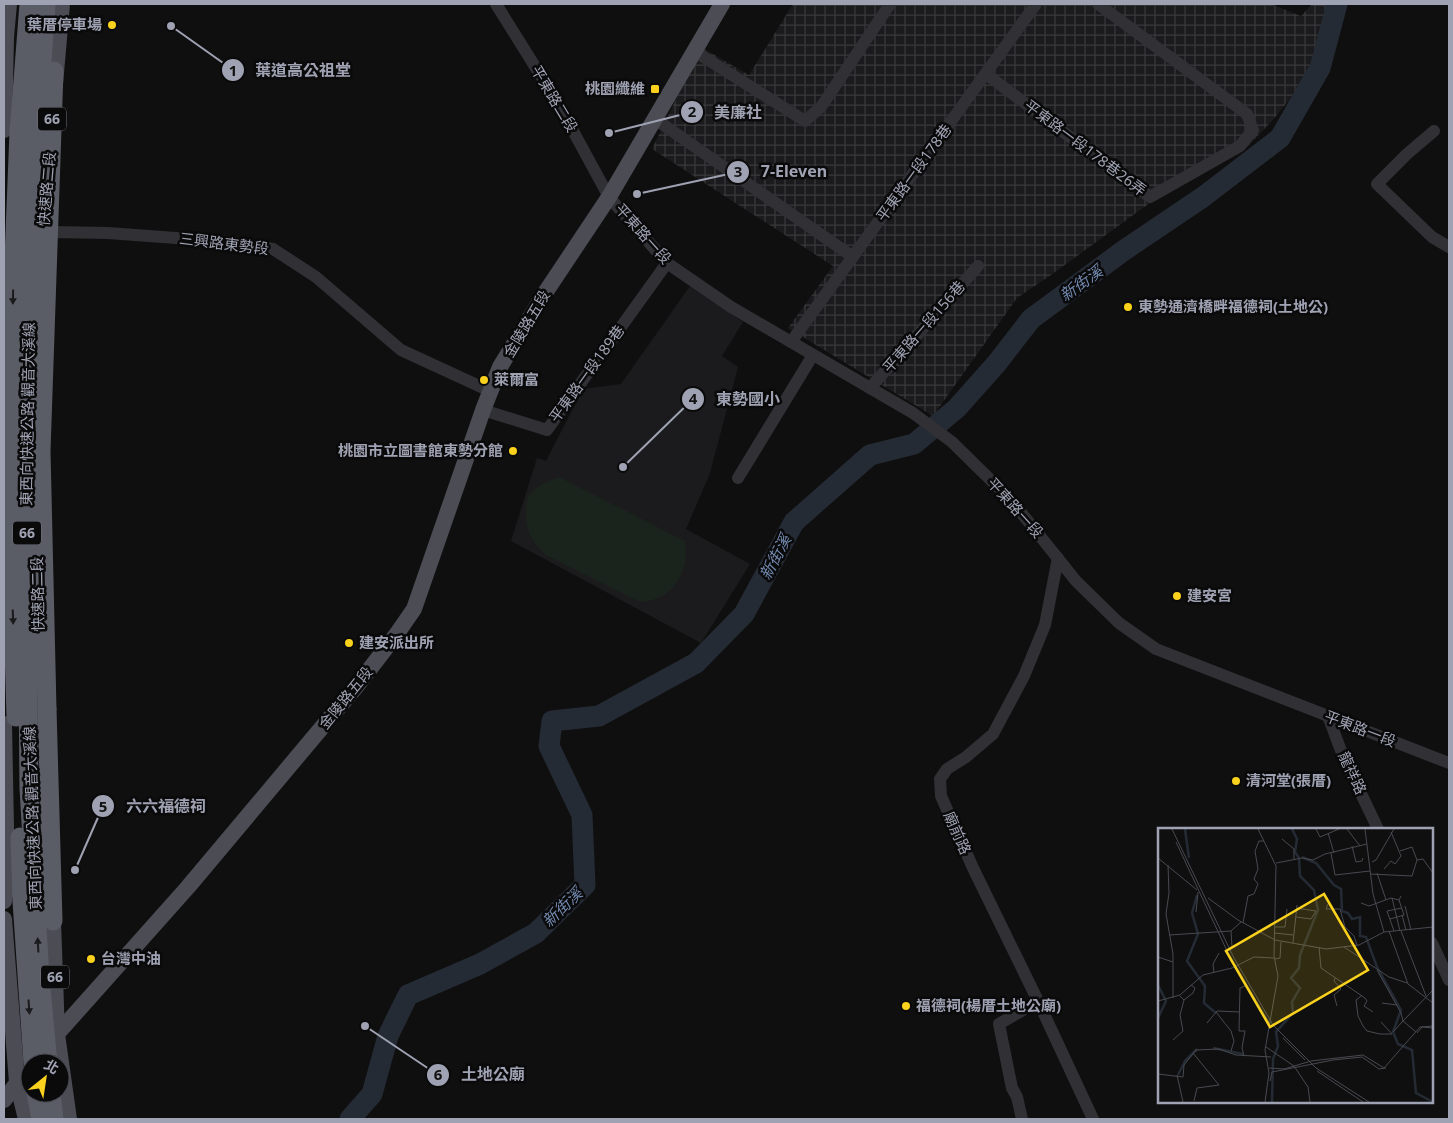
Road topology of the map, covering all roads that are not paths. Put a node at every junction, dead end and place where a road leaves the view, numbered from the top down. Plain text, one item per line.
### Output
1 (9, 4) edge
2 (22, 4) edge
3 (29, 4) edge
4 (46, 4) edge
5 (56, 4) edge
6 (62, 4) edge
7 (496, 4) edge
8 (722, 4) edge
9 (890, 4) edge
10 (1036, 4) edge
11 (1098, 4) edge
12 (694, 51) junction
13 (986, 74) junction
14 (655, 119) junction
15 (4, 130) edge
16 (1434, 131) dead end
17 (609, 197) junction
18 (4, 234) edge
19 (43, 234) junction
20 (1449, 247) edge
21 (853, 257) junction
22 (667, 263) junction
23 (978, 266) dead end
24 (4, 267) edge
25 (791, 342) junction
26 (813, 355) junction
27 (870, 388) junction
28 (490, 391) junction
29 (483, 410) junction
30 (738, 478) dead end
31 (1058, 558) junction
32 (1328, 716) junction
33 (4, 724) edge
34 (1449, 763) edge
35 (1378, 828) edge
36 (4, 900) edge
37 (4, 919) edge
38 (53, 921) junction
39 (1433, 945) edge
40 (1449, 980) edge
41 (1038, 1001) junction
42 (57, 1034) junction
43 (32, 1053) edge
44 (41, 1053) edge
45 (47, 1053) edge
46 (20, 1078) edge
47 (17, 1082) junction
48 (4, 1100) edge
49 (38, 1103) edge
50 (52, 1103) edge
51 (26, 1119) edge
52 (41, 1119) edge
53 (54, 1119) edge
54 (70, 1119) edge
55 (1022, 1119) edge
56 (1093, 1119) edge

1 - 15 main road
2 - 24 highway
3 -> 43 highway, 東西向快速公路 觀音大溪線 / 66, bridge
45 -> 4 highway, 東西向快速公路 觀音大溪線 / 66, bridge
5 - 38 highway, bridge
6 - 19 main road, 快速路二段 / 66
7 - 17 street, 平東路二段
8 - 12 main road, 金陵路五段
9 - 12 street
10 - 13 street, 平東路一段178巷
11 - 13 street, 平東路一段178巷26弄
12 - 14 main road, 金陵路五段
13 - 21 street, 平東路一段178巷
14 - 17 main road, 金陵路五段
14 - 21 street
16 - 20 street
17 - 22 street, 平東路一段
17 - 28 main road, 金陵路五段
18 - 19 street, 三興路東勢段
19 - 28 street, 三興路東勢段
19 - 38 main road, 快速路二段 / 66
21 - 25 street, 平東路一段178巷
22 - 25 street, 平東路一段
22 - 29 street, 平東路一段189巷
23 - 27 street, 平東路一段156巷
25 - 26 street, 平東路一段
26 - 27 street, 平東路一段
26 - 30 street
27 - 31 street, 平東路一段
28 - 29 main road, 金陵路五段
29 - 42 main road, 金陵路五段
31 - 32 street, 平東路一段
31 - 41 street, 廟前路
32 - 34 street, 平東路一段
32 - 35 street, 龍祥路
33 - 36 main road
37 - 47 main road
38 - 42 main road, 快速路二段 / 66
39 - 40 street
41 - 55 street
41 - 56 street, 廟前路
42 - 44 main road, 金陵路五段
42 - 54 main road, 66
46 - 47 main road
47 - 48 main road
47 - 51 main road
49 - 52 highway
50 - 53 highway

